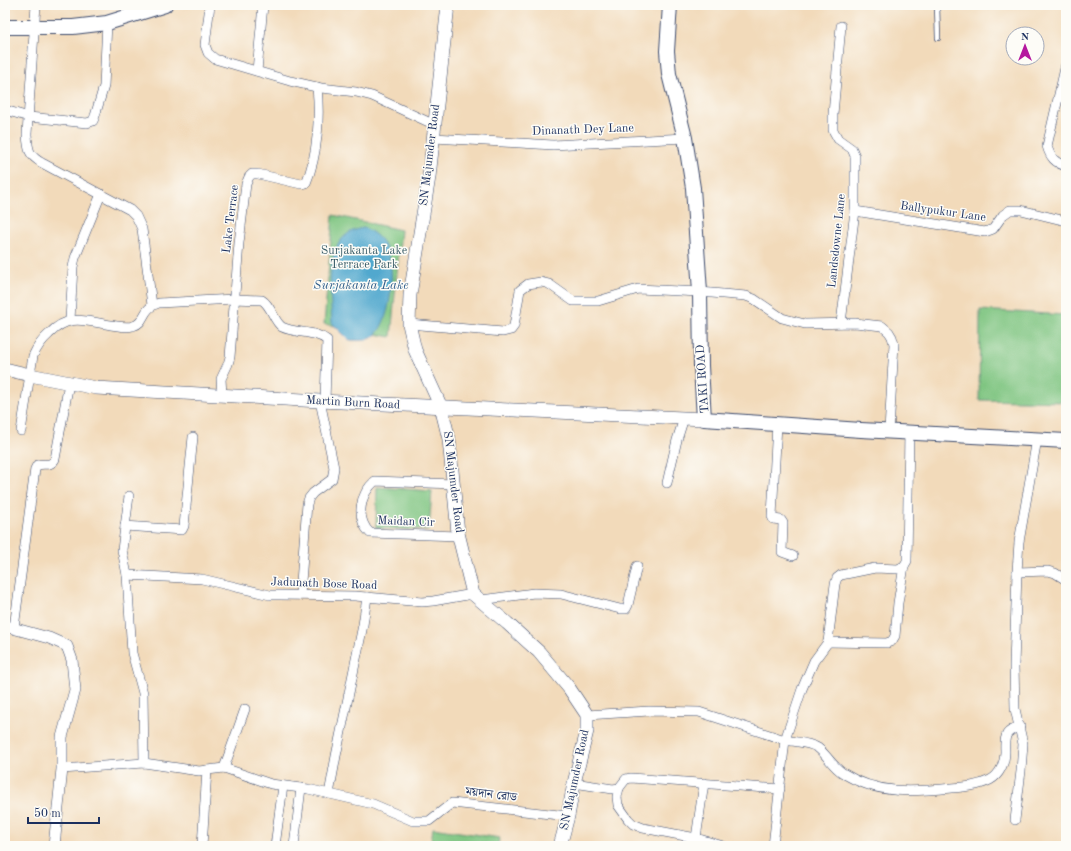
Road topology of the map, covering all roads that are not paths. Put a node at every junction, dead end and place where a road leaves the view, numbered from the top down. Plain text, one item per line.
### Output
1 (36, 5) edge
2 (165, 5) edge
3 (210, 5) edge
4 (263, 5) edge
5 (448, 5) edge
6 (670, 5) edge
7 (937, 5) edge
8 (106, 23) junction
9 (841, 26) dead end
10 (5, 27) edge
11 (34, 28) junction
12 (938, 38) dead end
13 (1066, 64) edge
14 (257, 71) junction
15 (317, 87) junction
16 (5, 110) edge
17 (29, 117) junction
18 (434, 131) junction
19 (685, 138) junction
20 (1066, 166) edge
21 (101, 194) junction
22 (854, 211) junction
23 (1066, 221) edge
24 (700, 292) junction
25 (234, 299) junction
26 (152, 305) junction
27 (70, 320) junction
28 (841, 323) junction
29 (409, 324) junction
30 (5, 368) edge
31 (30, 375) junction
32 (69, 383) junction
33 (222, 395) junction
34 (322, 401) junction
35 (441, 407) junction
36 (684, 418) junction
37 (704, 419) junction
38 (777, 424) junction
39 (20, 431) dead end
40 (889, 431) junction
41 (909, 432) junction
42 (193, 436) dead end
43 (1037, 439) junction
44 (1066, 441) edge
45 (667, 483) dead end
46 (454, 484) junction
47 (129, 496) dead end
48 (125, 526) junction
49 (459, 536) junction
50 (793, 556) dead end
51 (637, 566) dead end
52 (904, 566) junction
53 (1017, 572) junction
54 (127, 575) junction
55 (1066, 580) edge
56 (300, 596) junction
57 (367, 597) junction
58 (477, 597) junction
59 (9, 627) edge
60 (828, 642) junction
61 (245, 709) dead end
62 (587, 715) junction
63 (1020, 726) junction
64 (786, 740) junction
65 (144, 763) junction
66 (224, 768) junction
67 (62, 769) junction
68 (207, 770) junction
69 (574, 783) junction
70 (704, 783) junction
71 (283, 786) junction
72 (301, 788) junction
73 (619, 788) junction
74 (780, 789) junction
75 (329, 794) junction
76 (568, 816) junction
77 (1015, 820) dead end
78 (696, 838) junction
79 (54, 846) edge
80 (202, 846) edge
81 (275, 846) edge
82 (294, 846) edge
83 (560, 846) edge
84 (723, 846) edge
85 (773, 846) edge

1 - 11 street
2 - 8 main road
3 - 14 street
4 - 14 street
5 - 18 main road, SN Majumder Road
6 - 19 main road, TAKI ROAD
7 - 12 lane
8 - 11 main road
8 - 17 street
9 - 22 street, Landsdowne Lane
10 - 11 main road
11 - 17 street
13 - 20 street
14 - 15 street
15 - 18 street
15 - 25 street, Lake Terrace
16 - 17 street
17 - 21 street
18 - 19 street, Dinanath Dey Lane
18 - 29 main road, SN Majumder Road
19 - 24 main road, TAKI ROAD
21 - 26 street
21 - 27 street
22 - 23 street, Ballypukur Lane
22 - 28 street, Landsdowne Lane
24 - 28 street
24 - 29 street
24 - 37 main road, TAKI ROAD
25 - 26 street
25 - 33 street, Lake Terrace
25 - 34 street
26 - 27 street
27 - 31 street
28 - 40 street
29 - 35 main road, SN Majumder Road
30 - 31 main road, Martin Burn Road
31 - 32 main road, Martin Burn Road
31 - 39 street
32 - 33 main road, Martin Burn Road
32 - 59 street
33 - 34 main road, Martin Burn Road
34 - 35 main road, Martin Burn Road
34 - 56 street
35 - 36 main road, Martin Burn Road
35 - 46 main road, SN Majumder Road
36 - 37 main road, Martin Burn Road
36 - 45 street
37 - 38 main road, TAKI ROAD
38 - 40 main road, TAKI ROAD
38 - 50 street
40 - 41 main road, TAKI ROAD
41 - 43 main road, TAKI ROAD
41 - 52 street
42 - 48 street
43 - 44 main road, TAKI ROAD
43 - 53 street
46 - 49 main road, SN Majumder Road
46 - 49 street, Maidan Cir
47 - 48 street
48 - 54 street
49 - 58 main road, SN Majumder Road
51 - 58 street, Jadunath Bose Road
52 - 60 street
52 - 60 street
53 - 55 street
53 - 63 street
54 - 56 street, Jadunath Bose Road
54 - 65 street
56 - 57 street, Jadunath Bose Road
57 - 58 street, Jadunath Bose Road
57 - 75 street
58 - 62 main road, SN Majumder Road
59 - 67 street
60 - 64 street
61 - 66 street
62 - 64 street
62 - 69 main road, SN Majumder Road
63 - 64 street
63 - 77 street
64 - 74 street
65 - 67 street
65 - 68 street
66 - 68 street
66 - 71 street, ময়দান রোড
67 - 79 street
68 - 80 street
69 - 73 street
69 - 76 main road, SN Majumder Road
70 - 73 street
70 - 74 street
70 - 78 street
71 - 72 street, ময়দান রোড
71 - 81 street
72 - 75 street, ময়দান রোড
72 - 82 street
73 - 78 street
74 - 85 street
75 - 76 street, ময়দান রোড
76 - 83 main road, SN Majumder Road
78 - 84 street

